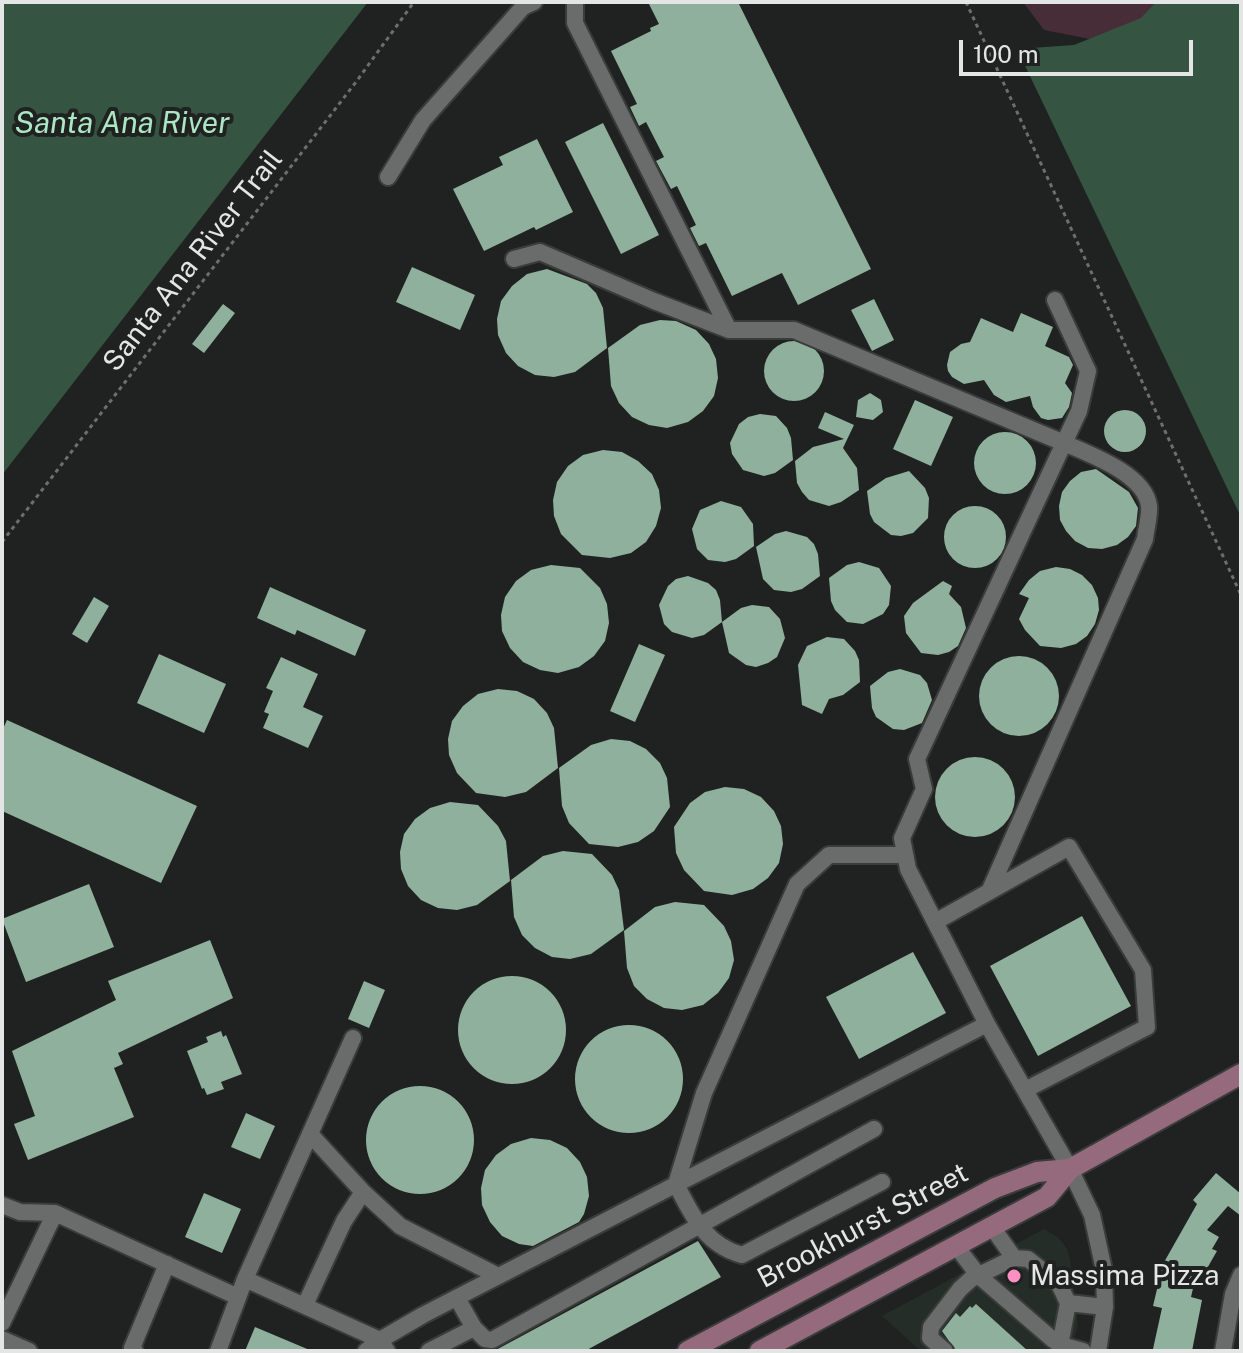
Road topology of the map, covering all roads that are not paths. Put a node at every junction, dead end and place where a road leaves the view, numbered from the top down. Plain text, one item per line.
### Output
1 (534, 2) edge
2 (575, 2) edge
3 (388, 177) dead end
4 (514, 259) dead end
5 (1055, 300) dead end
6 (729, 330) junction
7 (1064, 443) junction
8 (905, 855) junction
9 (989, 892) junction
10 (935, 922) junction
11 (987, 1024) junction
12 (353, 1038) dead end
13 (1241, 1074) edge
14 (1025, 1090) junction
15 (874, 1129) dead end
16 (310, 1134) junction
17 (1070, 1169) junction
18 (882, 1182) dead end
19 (676, 1184) junction
20 (363, 1192) junction
21 (2, 1205) edge
22 (55, 1213) junction
23 (697, 1225) junction
24 (992, 1227) junction
25 (956, 1246) junction
26 (1014, 1258) junction
27 (167, 1264) junction
28 (1241, 1275) edge
29 (498, 1276) junction
30 (979, 1276) junction
31 (245, 1279) junction
32 (238, 1297) junction
33 (457, 1298) junction
34 (1068, 1303) junction
35 (305, 1305) junction
36 (1105, 1307) junction
37 (2, 1323) edge
38 (474, 1328) junction
39 (2, 1339) edge
40 (383, 1345) edge
41 (1060, 1348) edge
42 (29, 1351) edge
43 (135, 1351) edge
44 (218, 1351) edge
45 (366, 1351) edge
46 (429, 1351) edge
47 (688, 1351) edge
48 (760, 1351) edge
49 (945, 1351) edge
50 (1083, 1351) edge
51 (1098, 1351) edge
52 (1223, 1351) edge

1 - 3 street
2 - 6 street
4 - 6 street
5 - 7 street
6 - 7 street
7 - 8 street
7 - 9 street
8 - 10 street
8 - 19 street
9 - 10 street
9 - 14 street
10 - 11 street
11 - 14 street
11 - 19 street
12 - 16 street
13 - 17 main road, Brookhurst Street
14 - 17 street
15 - 23 street
16 - 20 street
16 - 31 street
17 - 24 main road, Brookhurst Street
17 - 36 street
17 - 47 main road, Brookhurst Street
18 - 23 street
19 - 23 street
19 - 29 street
20 - 29 street
20 - 35 street
21 - 22 street
22 - 27 street
22 - 37 street
23 - 38 street
24 - 25 main road, Brookhurst Street
24 - 26 street
25 - 30 street
25 - 48 main road, Brookhurst Street
26 - 30 street
26 - 34 street
27 - 32 street
27 - 43 street
28 - 52 street
29 - 33 street
30 - 41 street
30 - 49 street
31 - 32 street
31 - 35 street
32 - 44 street
33 - 38 street
33 - 40 street
34 - 36 street
34 - 41 street
35 - 40 street
36 - 51 street
38 - 46 street
39 - 42 street
40 - 45 street
41 - 50 street

